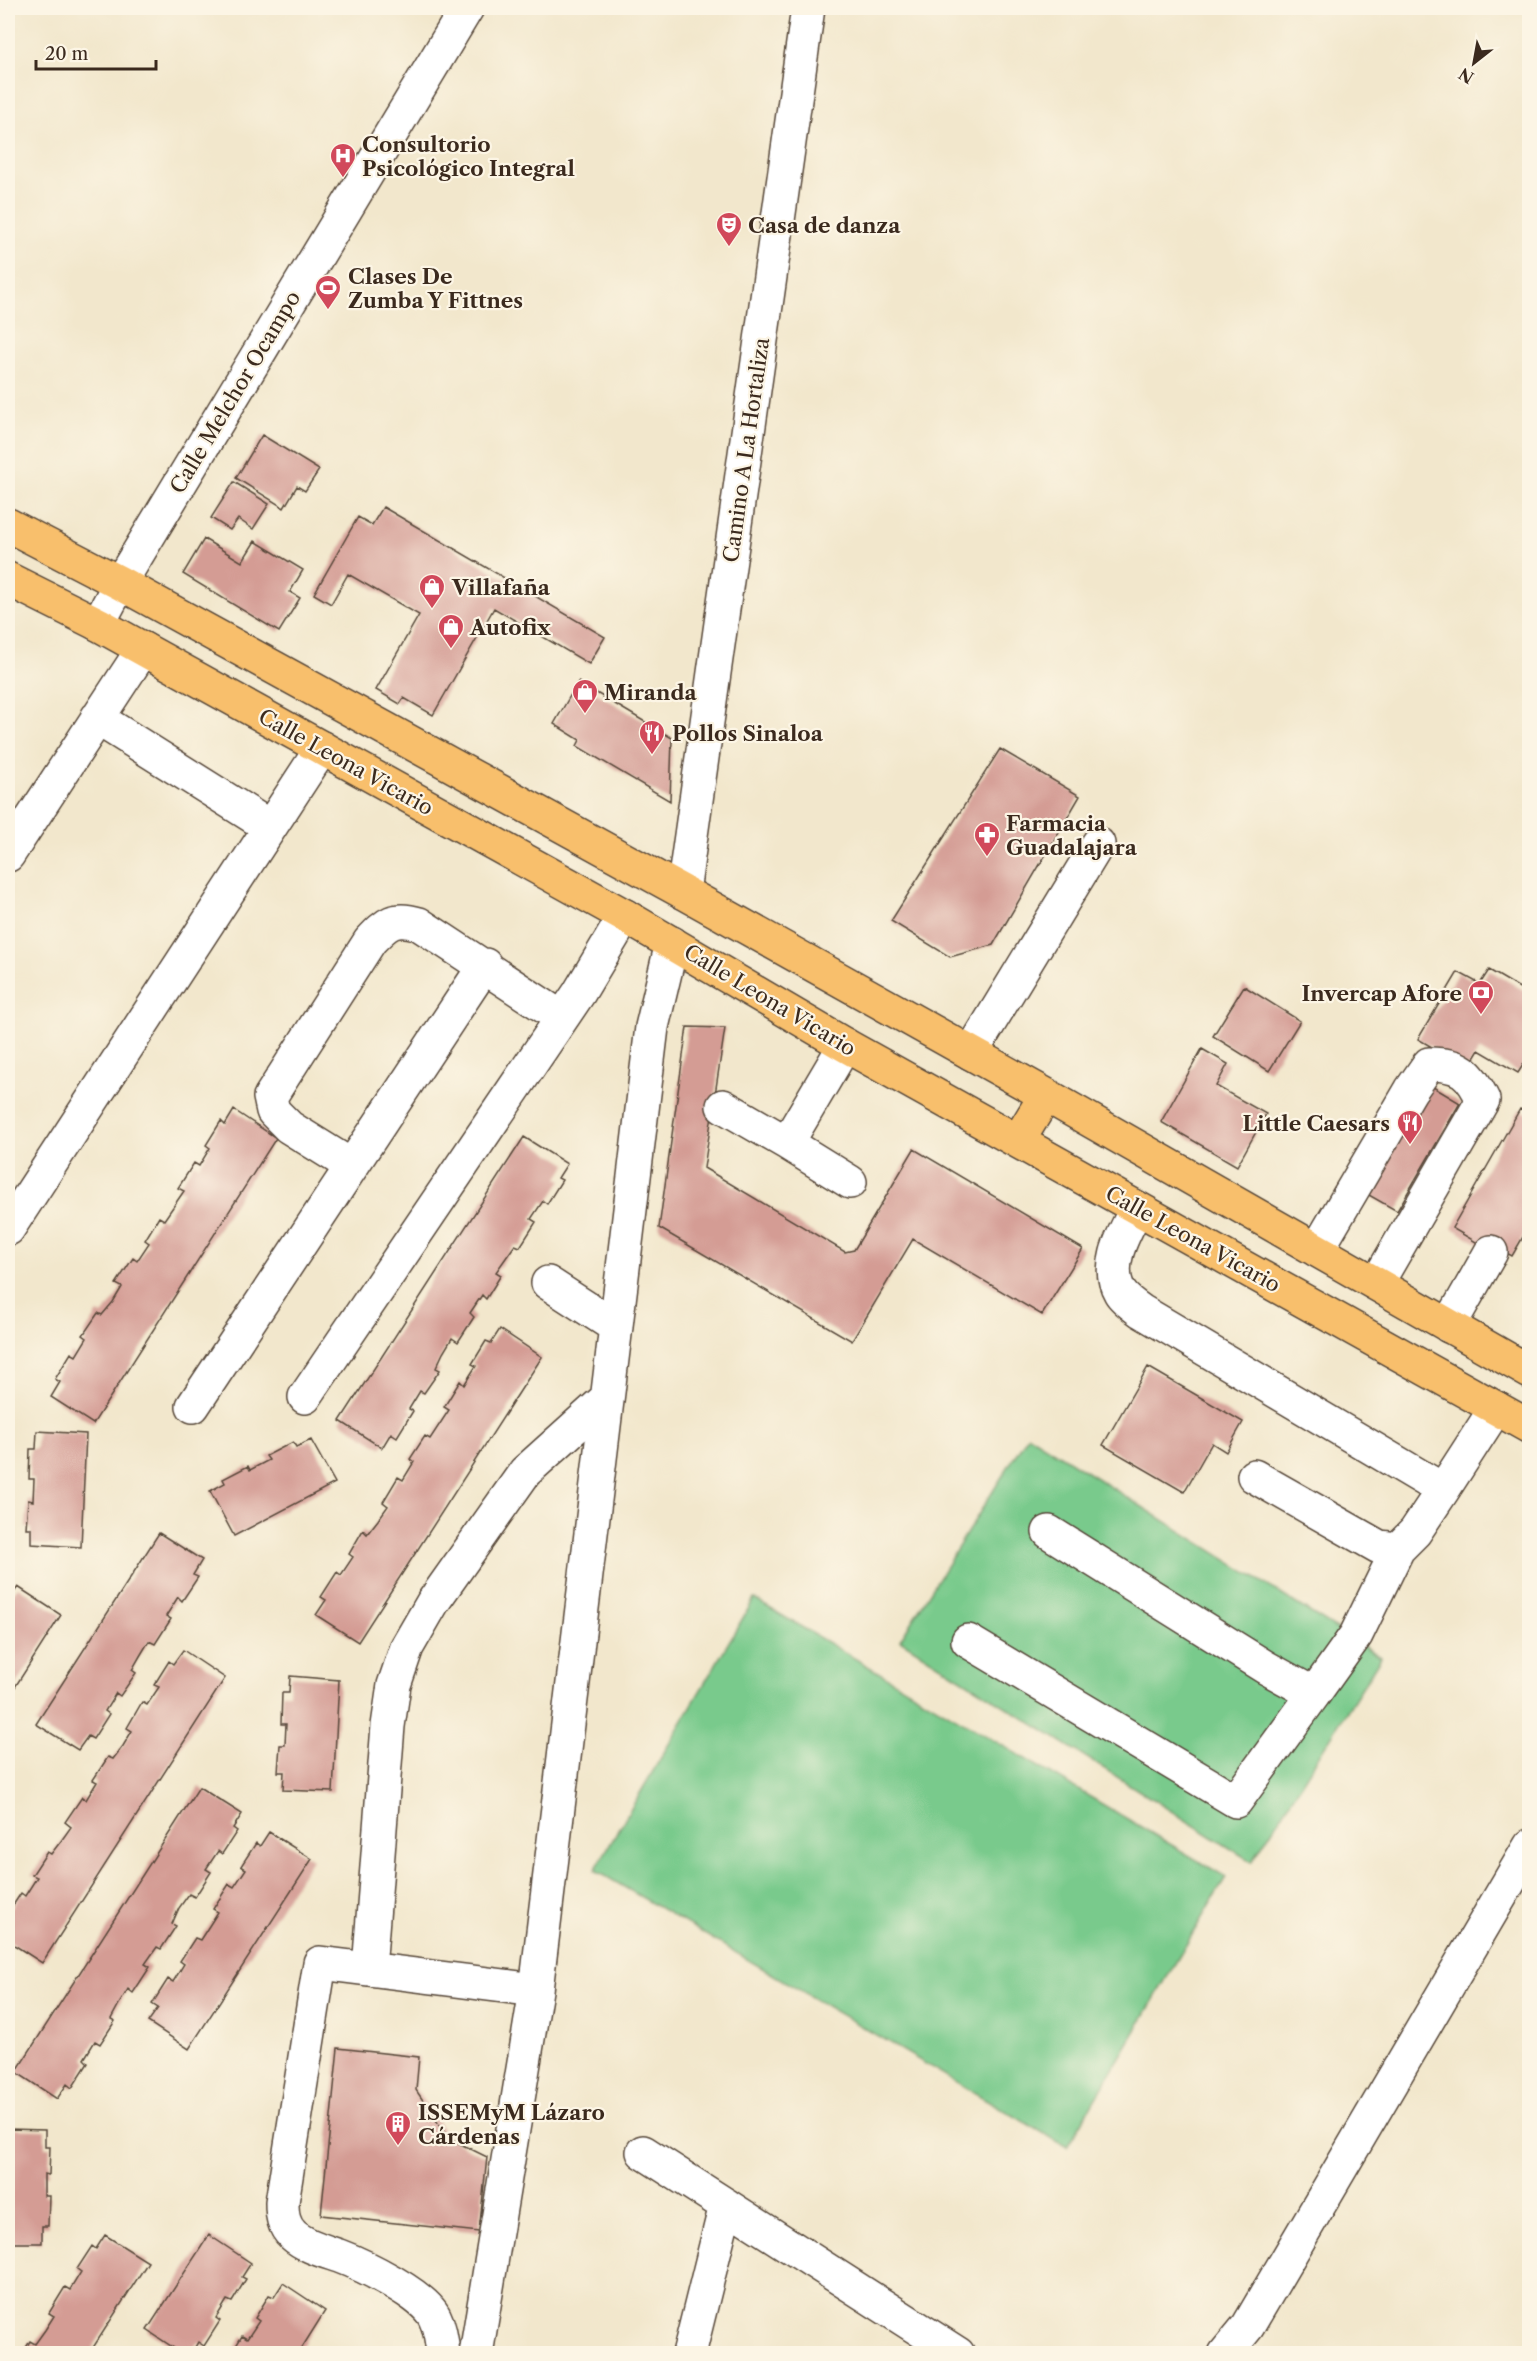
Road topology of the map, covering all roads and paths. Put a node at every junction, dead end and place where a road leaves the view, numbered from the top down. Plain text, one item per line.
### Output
1 (467, 8) edge
2 (808, 8) edge
3 (8, 525) edge
4 (8, 579) edge
5 (120, 583) junction
6 (98, 624) junction
7 (143, 649) junction
8 (97, 718) junction
9 (322, 748) junction
10 (270, 827) junction
11 (1098, 844) dead end
12 (8, 855) edge
13 (683, 892) junction
14 (625, 916) junction
15 (672, 943) junction
16 (485, 965) junction
17 (562, 1018) junction
18 (845, 1045) junction
19 (971, 1053) junction
20 (1046, 1095) junction
21 (723, 1106) dead end
22 (1018, 1141) junction
23 (787, 1143) junction
24 (350, 1165) junction
25 (850, 1182) dead end
26 (1137, 1208) junction
27 (8, 1229) edge
28 (1317, 1250) junction
29 (1491, 1252) dead end
30 (548, 1283) dead end
31 (1377, 1283) junction
32 (1449, 1326) junction
33 (616, 1327) junction
34 (1527, 1365) edge
35 (305, 1397) dead end
36 (605, 1400) junction
37 (193, 1406) dead end
38 (1496, 1408) junction
39 (1530, 1427) edge
40 (1254, 1476) dead end
41 (1443, 1490) junction
42 (1049, 1532) dead end
43 (1398, 1549) junction
44 (968, 1641) dead end
45 (1314, 1694) junction
46 (1530, 1846) edge
47 (369, 1969) junction
48 (536, 1990) junction
49 (643, 2152) dead end
50 (726, 2205) junction
51 (443, 2354) edge
52 (476, 2354) edge
53 (689, 2354) edge
54 (958, 2354) edge
55 (1225, 2354) edge

1 - 5 street, Calle Melchor Ocampo
2 - 13 street, Camino A La Hortaliza
3 - 5 main road
4 - 6 main road, Calle Leona Vicario
5 - 6 street, Calle Melchor Ocampo
5 - 13 main road
6 - 7 main road, Calle Leona Vicario
7 - 8 street
7 - 9 main road, Calle Leona Vicario
8 - 10 street
8 - 12 street
9 - 10 street
9 - 14 main road, Calle Leona Vicario
10 - 27 street
11 - 19 street
13 - 19 main road
14 - 15 main road, Calle Leona Vicario
14 - 17 street
15 - 18 main road, Calle Leona Vicario
15 - 33 street
16 - 17 street
16 - 24 street
16 - 24 street
17 - 35 street
18 - 22 main road, Calle Leona Vicario
18 - 23 street
19 - 20 main road
20 - 22 main road
20 - 28 main road
21 - 23 street
22 - 26 main road, Calle Leona Vicario
23 - 25 street
24 - 37 street
26 - 38 main road, Calle Leona Vicario
26 - 41 street
28 - 31 main road
28 - 31 street
29 - 32 street
30 - 33 street
31 - 32 main road
32 - 34 main road
33 - 36 street
36 - 47 street
36 - 48 street
38 - 39 main road, Calle Leona Vicario
38 - 41 street
40 - 43 street
41 - 43 street
42 - 45 street
43 - 45 street
44 - 45 street
46 - 55 street
47 - 48 street
47 - 51 street
48 - 52 street
49 - 50 street
50 - 53 street
50 - 54 street

